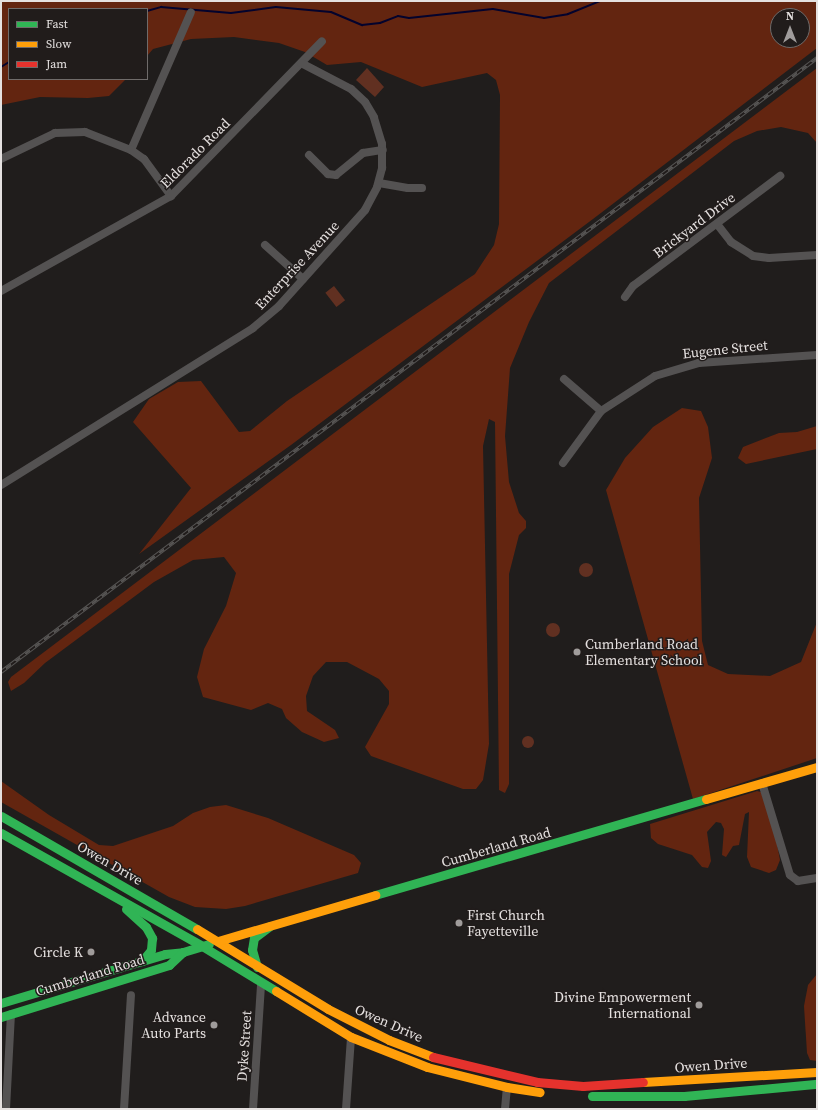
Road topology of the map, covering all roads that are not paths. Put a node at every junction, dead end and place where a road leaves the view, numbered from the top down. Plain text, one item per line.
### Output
1 (191, 12) dead end
2 (322, 41) dead end
3 (301, 63) junction
4 (131, 150) junction
5 (383, 150) junction
6 (309, 155) dead end
7 (1, 159) edge
8 (780, 176) dead end
9 (379, 183) junction
10 (422, 188) dead end
11 (171, 196) junction
12 (717, 224) junction
13 (265, 245) dead end
14 (817, 256) edge
15 (303, 279) junction
16 (1, 291) edge
17 (625, 297) dead end
18 (817, 354) edge
19 (564, 379) dead end
20 (601, 411) junction
21 (563, 463) dead end
22 (1, 485) edge
23 (817, 767) edge
24 (762, 783) junction
25 (1, 816) edge
26 (1, 833) edge
27 (817, 878) edge
28 (108, 892) junction
29 (270, 926) junction
30 (218, 941) junction
31 (202, 946) junction
32 (183, 952) junction
33 (142, 961) junction
34 (257, 967) junction
35 (261, 984) junction
36 (131, 995) dead end
37 (1, 1003) edge
38 (11, 1014) junction
39 (1, 1017) edge
40 (351, 1037) junction
41 (817, 1072) edge
42 (753, 1076) junction
43 (666, 1082) junction
44 (817, 1084) edge
45 (507, 1087) junction
46 (588, 1096) junction
47 (668, 1096) junction
48 (6, 1109) edge
49 (124, 1109) edge
50 (253, 1109) edge
51 (346, 1109) edge
52 (505, 1109) edge

1 - 4 street
2 - 3 street, Eldorado Road
3 - 5 street, Enterprise Avenue
3 - 11 street, Eldorado Road
4 - 7 street
4 - 11 street
5 - 6 street
5 - 9 street, Enterprise Avenue
8 - 12 street, Brickyard Drive
9 - 10 street
9 - 15 street, Enterprise Avenue
11 - 16 street, Eldorado Road
12 - 14 street
12 - 17 street, Brickyard Drive
13 - 15 street
15 - 22 street, Enterprise Avenue
18 - 20 street, Eugene Street
19 - 20 street
20 - 21 street
23 - 24 main road, Cumberland Road
24 - 27 street
24 - 29 main road, Cumberland Road
25 - 30 main road, Owen Drive
26 - 28 main road, Owen Drive
28 - 31 main road, Owen Drive
28 - 33 main road
29 - 30 main road, Cumberland Road
29 - 34 main road
30 - 31 main road, Cumberland Road
30 - 34 main road, Owen Drive
31 - 32 main road, Cumberland Road
31 - 35 main road, Owen Drive
32 - 33 main road, Cumberland Road
32 - 38 main road, Cumberland Road
33 - 37 main road, Cumberland Road
34 - 43 main road, Owen Drive
35 - 40 main road, Owen Drive
35 - 50 street, Dyke Street
36 - 49 street
38 - 39 main road, Cumberland Road
38 - 48 street
40 - 45 main road, Owen Drive
40 - 51 street
41 - 42 main road, Owen Drive
42 - 43 main road, Owen Drive
42 - 47 main road
43 - 46 main road
44 - 47 main road, Owen Drive
45 - 46 main road, Owen Drive
45 - 52 street
46 - 47 main road, Owen Drive

